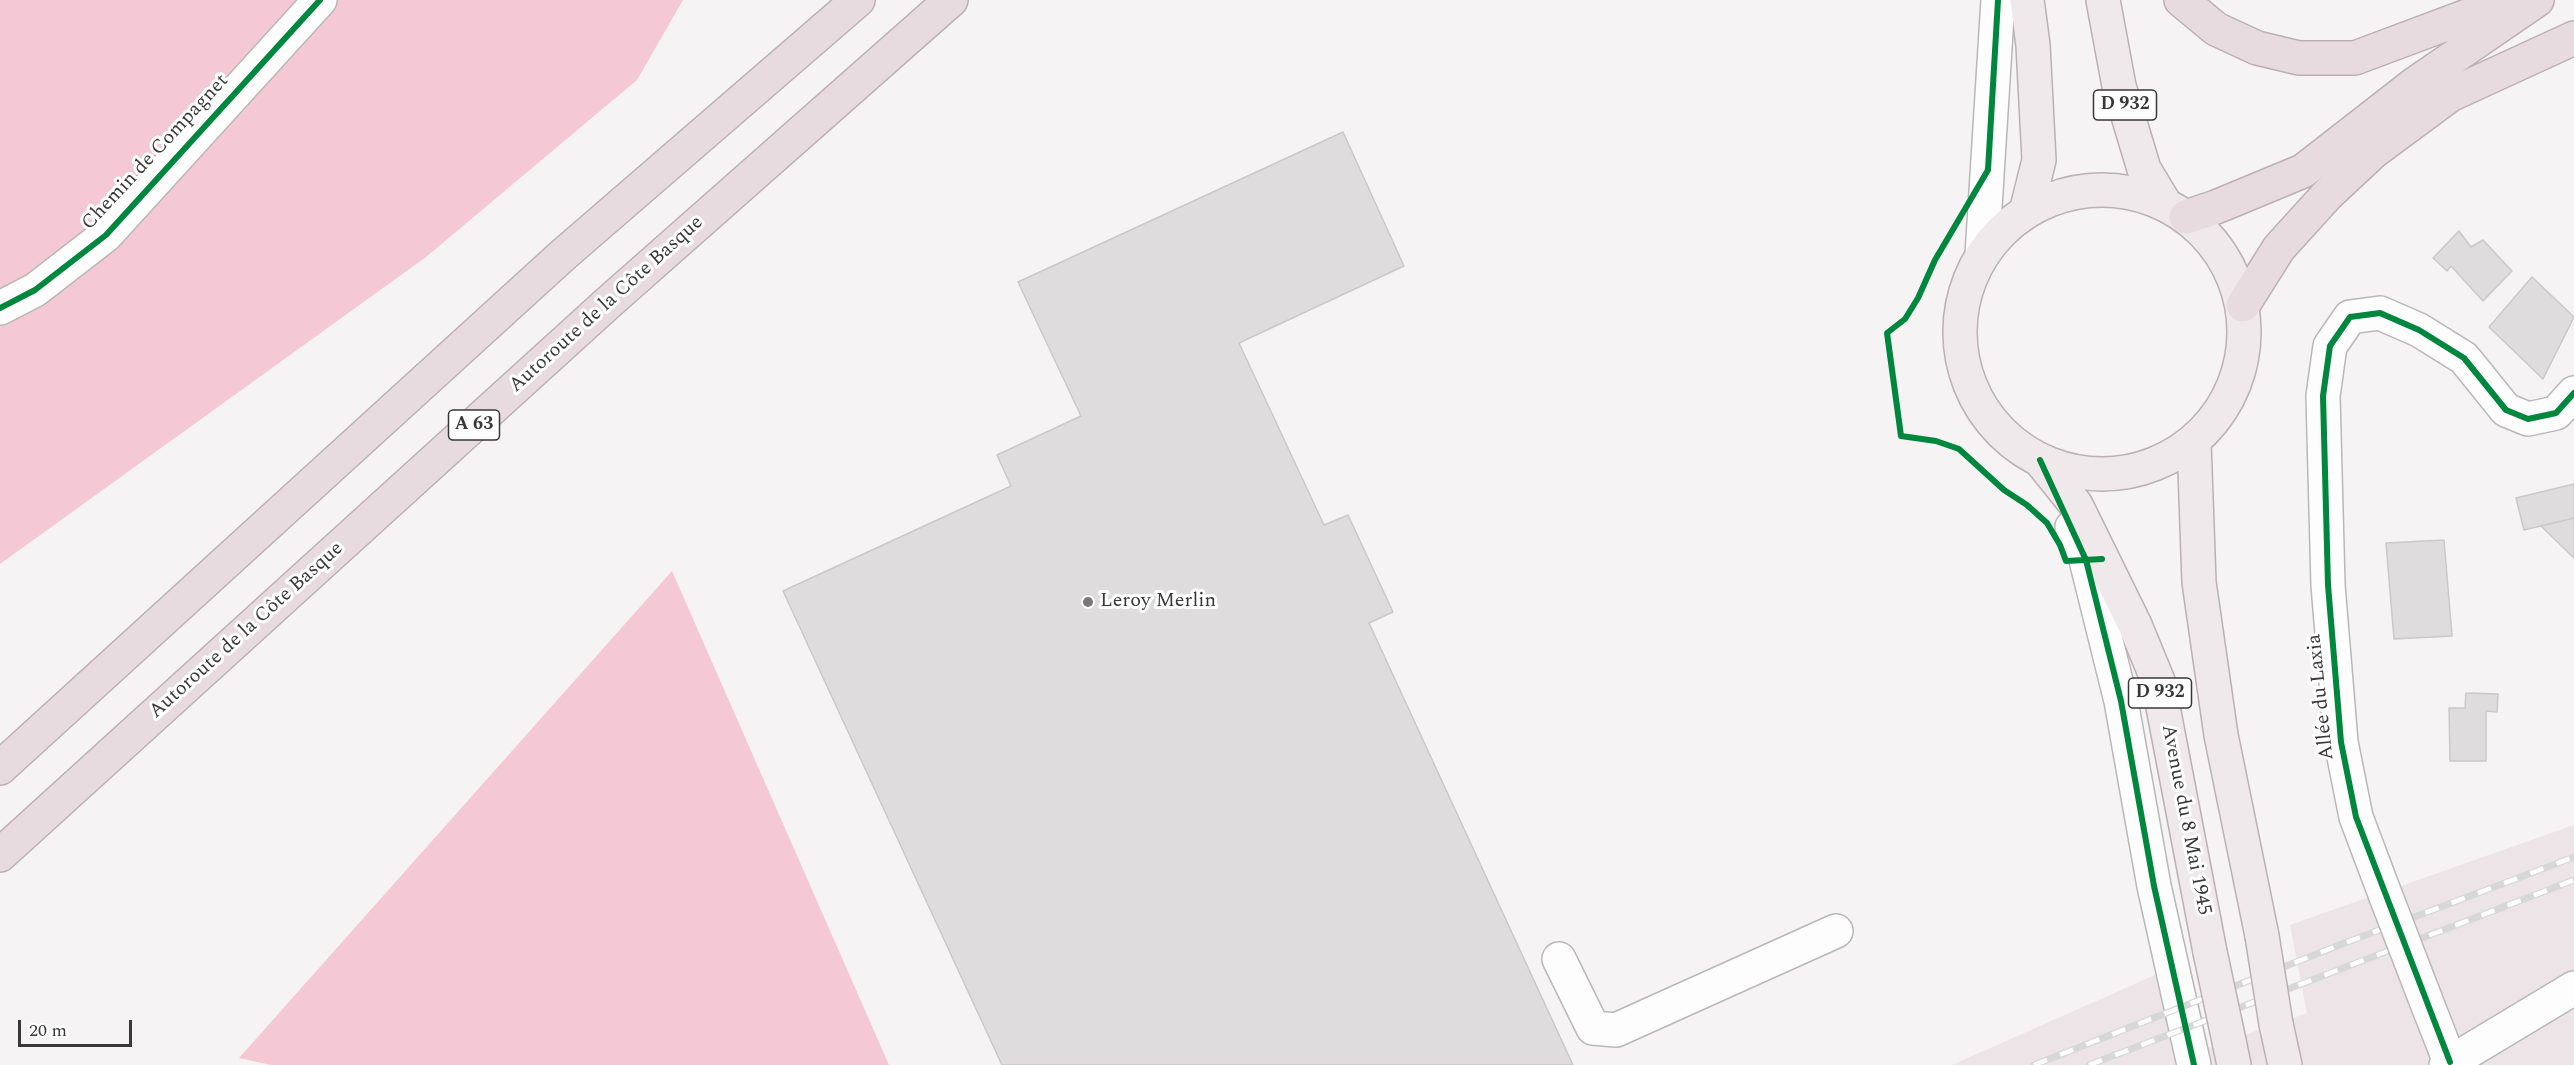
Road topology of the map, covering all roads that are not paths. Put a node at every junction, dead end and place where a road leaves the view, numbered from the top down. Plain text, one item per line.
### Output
1 (320, 0) edge
2 (858, 0) edge
3 (951, 0) edge
4 (1998, 0) edge
5 (2027, 0) edge
6 (2103, 0) edge
7 (2181, 0) edge
8 (2510, 0) edge
9 (2537, 0) edge
10 (2574, 38) edge
11 (2175, 210) junction
12 (2026, 212) junction
13 (1982, 255) junction
14 (2243, 305) junction
15 (0, 308) edge
16 (2574, 393) edge
17 (2194, 441) junction
18 (2040, 460) junction
19 (0, 768) edge
20 (0, 855) edge
21 (1836, 931) dead end
22 (1559, 959) dead end
23 (2574, 988) edge
24 (2232, 1053) edge
25 (2448, 1064) edge
26 (2194, 1065) edge
27 (2285, 1065) edge

1 - 15 street, Chemin de Compagnet
2 - 19 highway
3 - 20 highway, Autoroute de la Côte Basque / A 63
4 - 13 street
5 - 12 main road
6 - 11 main road, D 932
7 - 8 highway
9 - 11 highway
10 - 14 highway
11 - 12 main road
11 - 14 main road
12 - 13 main road
13 - 18 main road
14 - 17 main road
16 - 25 street, Allée du Laxia, bridge
17 - 18 main road
17 - 27 main road, D 932, bridge
18 - 24 main road, Avenue du 8 Mai 1945 / D 932, bridge
18 - 26 street
21 - 22 street
23 - 25 street

